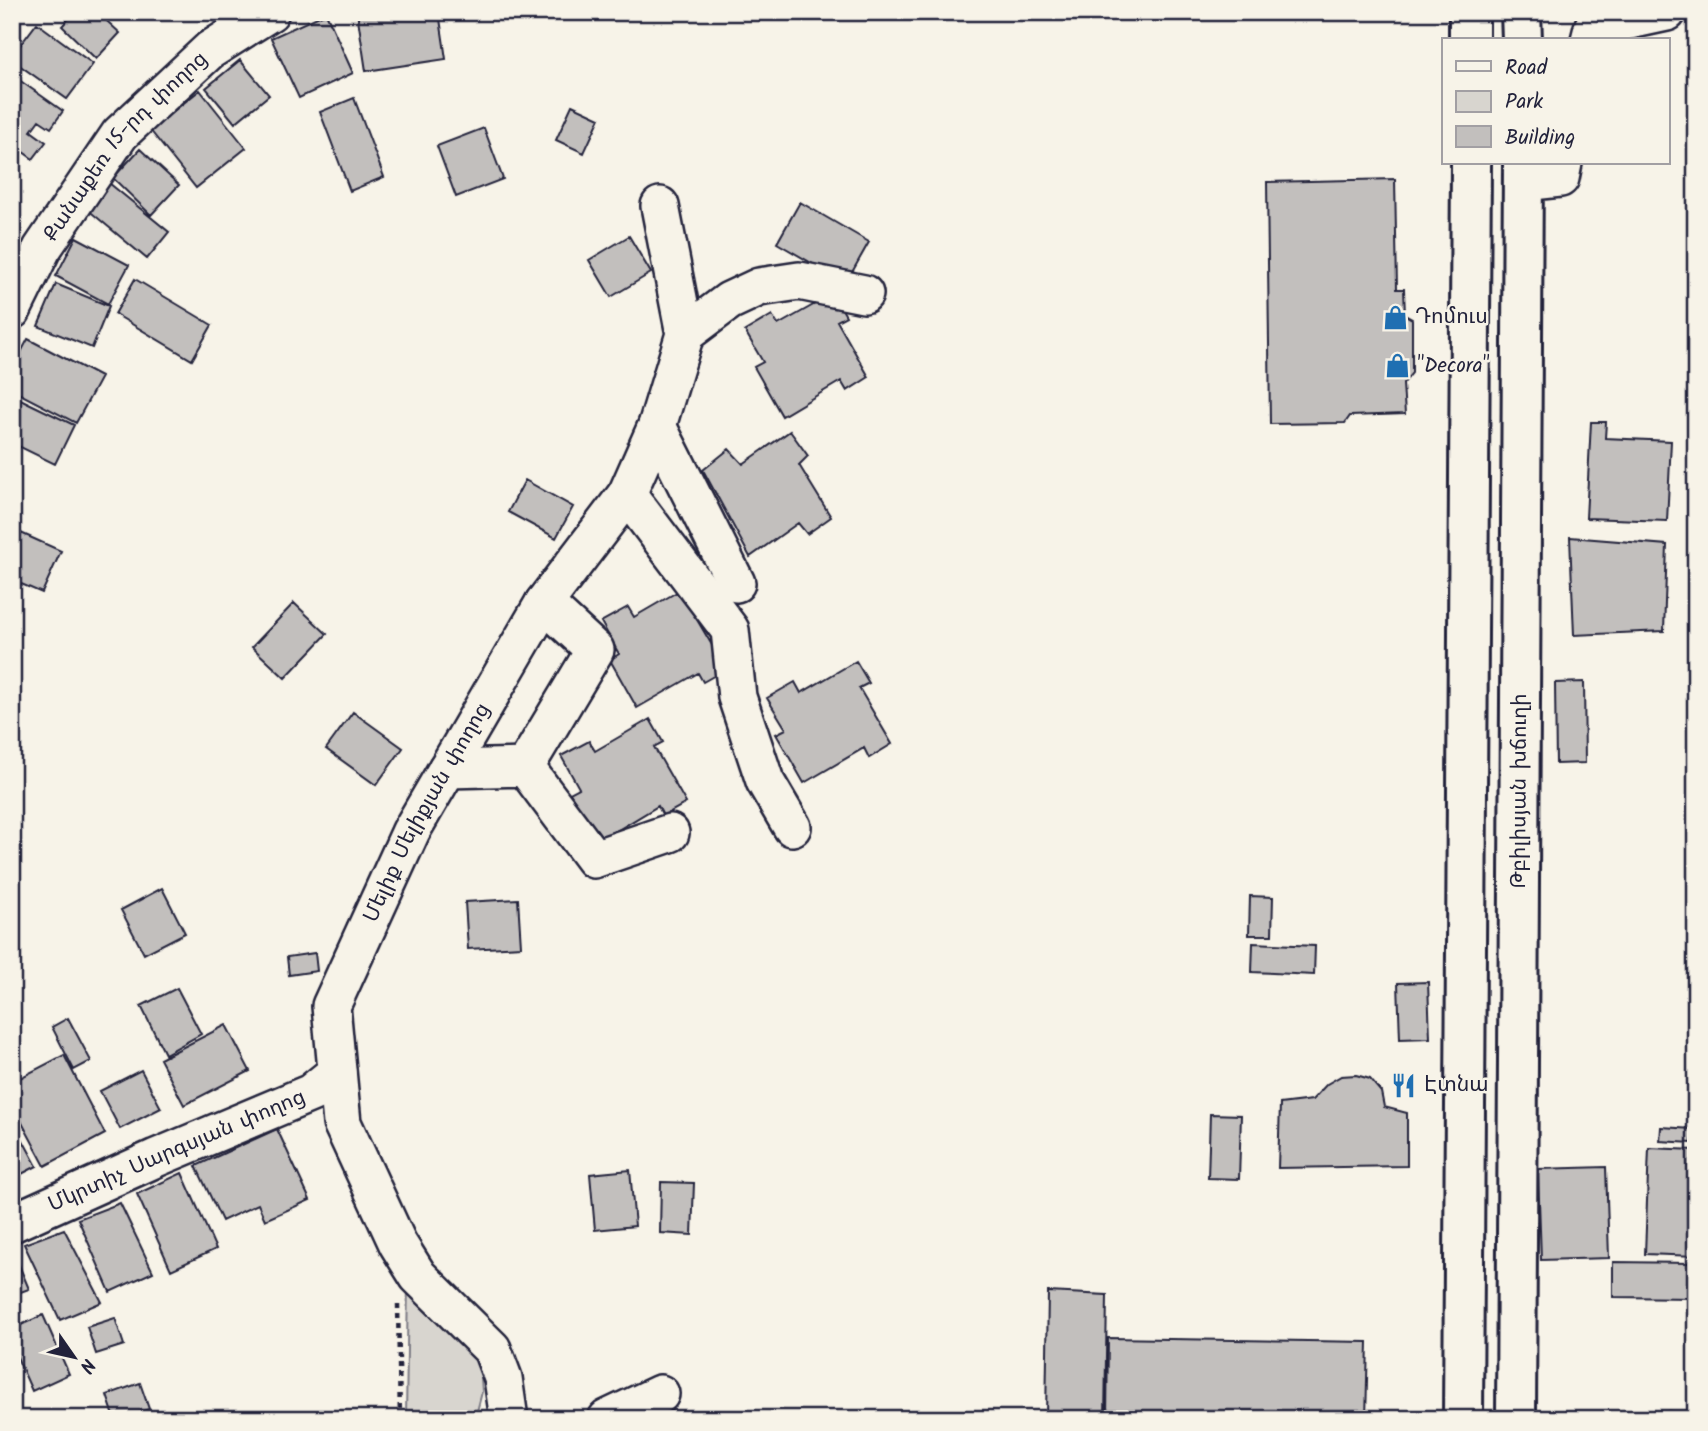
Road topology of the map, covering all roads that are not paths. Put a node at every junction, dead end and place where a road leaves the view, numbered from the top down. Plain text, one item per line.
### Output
1 (270, 12) edge
2 (1469, 12) edge
3 (1521, 12) edge
4 (1667, 12) edge
5 (1469, 38) edge
6 (1522, 38) edge
7 (1590, 38) edge
8 (1471, 164) edge
9 (1563, 164) edge
10 (1523, 172) edge
11 (660, 206) dead end
12 (864, 294) dead end
13 (12, 310) edge
14 (685, 334) junction
15 (657, 426) junction
16 (627, 494) junction
17 (736, 583) dead end
18 (544, 603) junction
19 (525, 767) junction
20 (447, 769) junction
21 (792, 827) dead end
22 (670, 833) dead end
23 (337, 1072) junction
24 (12, 1223) edge
25 (660, 1394) dead end
26 (509, 1419) edge
27 (607, 1419) edge
28 (1463, 1419) edge
29 (1516, 1419) edge

1 - 13 street, Քանաքեռ 15-րդ փողոց
2 - 5 main road
3 - 6 main road
4 - 7 street
8 - 28 main road
9 - 10 street
10 - 29 main road, Թբիլիսյան խճուղի
11 - 14 street, Մելիք Մելիքյան փողոց
12 - 14 street
14 - 15 street, Մելիք Մելիքյան փողոց
15 - 16 street, Մելիք Մելիքյան փողոց
15 - 17 street
16 - 18 street, Մելիք Մելիքյան փողոց
16 - 21 street
18 - 19 street
18 - 20 street, Մելիք Մելիքյան փողոց
19 - 20 street
19 - 22 street
20 - 23 street, Մելիք Մելիքյան փողոց
23 - 24 street, Մկրտիչ Սարգսյան փողոց
23 - 26 street, Մելիք Մելիքյան փողոց
25 - 27 street

